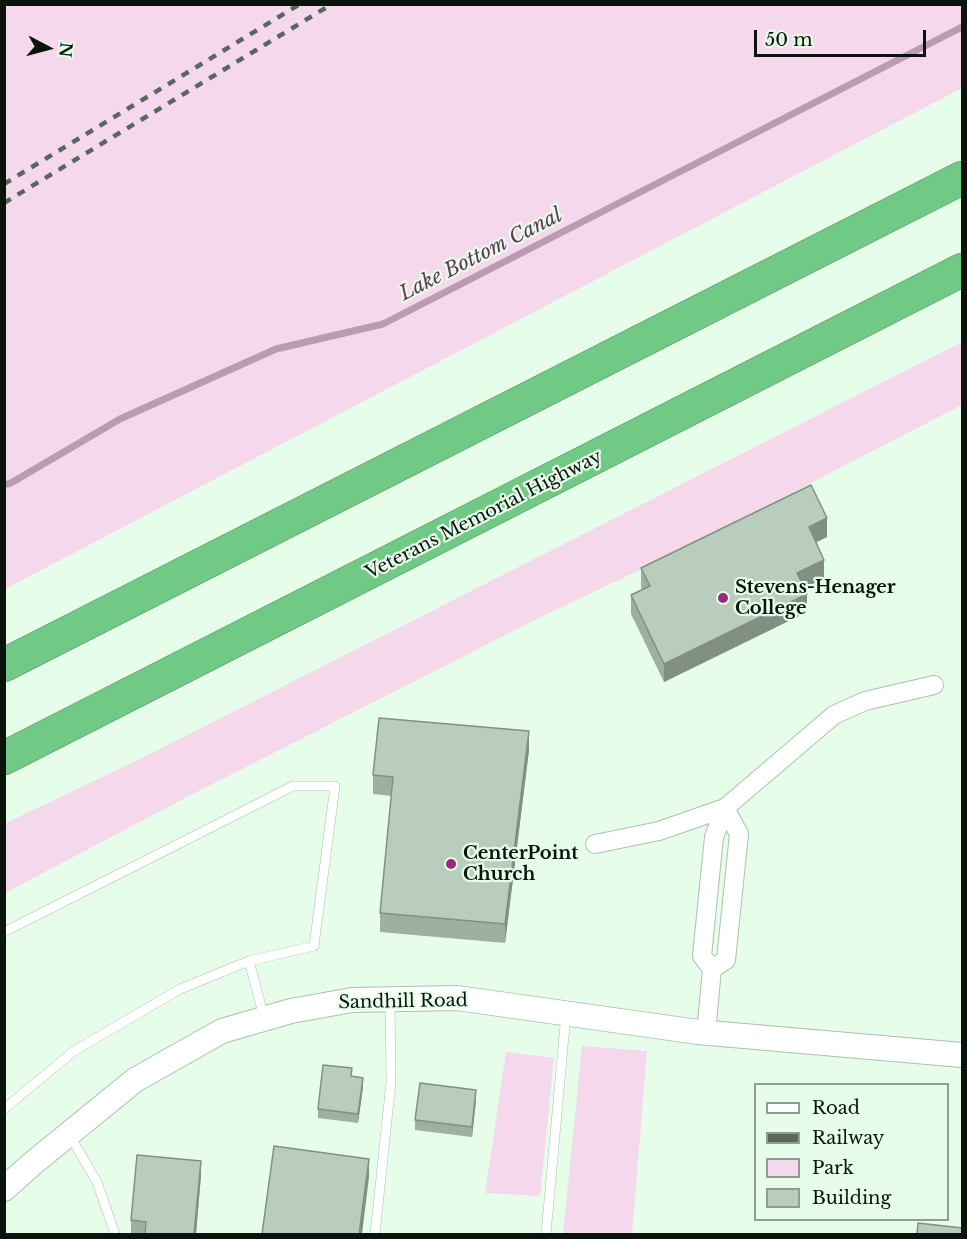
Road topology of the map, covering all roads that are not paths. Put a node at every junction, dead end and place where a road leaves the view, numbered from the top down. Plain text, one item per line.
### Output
1 (963, 178) edge
2 (963, 270) edge
3 (4, 665) edge
4 (934, 685) dead end
5 (4, 758) edge
6 (725, 808) junction
7 (596, 844) dead end
8 (4, 932) edge
9 (249, 961) junction
10 (390, 999) junction
11 (566, 1014) junction
12 (264, 1019) junction
13 (706, 1033) junction
14 (963, 1055) edge
15 (4, 1109) edge
16 (69, 1134) junction
17 (4, 1189) edge
18 (115, 1234) edge
19 (375, 1234) edge
20 (546, 1234) edge

1 - 3 highway
2 - 5 highway, Veterans Memorial Highway
4 - 6 street
6 - 7 street
6 - 13 street
8 - 9 lane
9 - 12 lane
9 - 15 lane
10 - 11 street, Sandhill Road
10 - 12 street, Sandhill Road
10 - 19 lane
11 - 13 street, Sandhill Road
11 - 20 lane
12 - 16 street, Sandhill Road
13 - 14 street, Sandhill Road
16 - 17 street, Sandhill Road
16 - 18 lane

